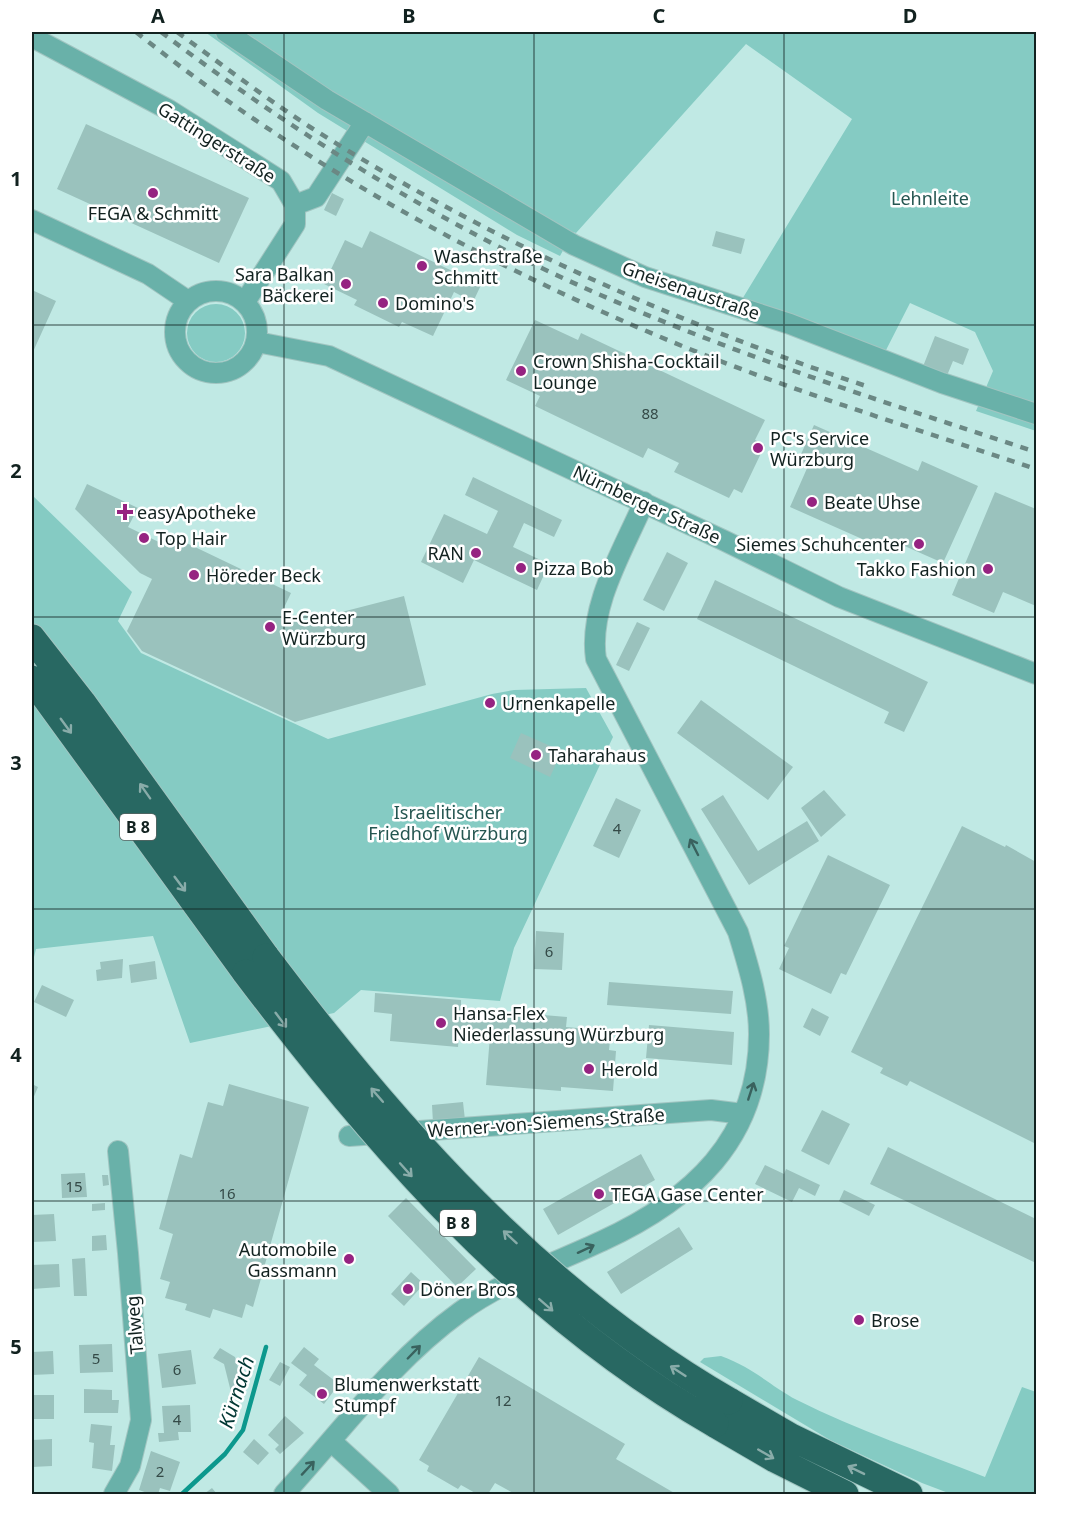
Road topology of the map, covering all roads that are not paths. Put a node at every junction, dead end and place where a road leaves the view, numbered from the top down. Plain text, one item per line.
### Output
1 (226, 32) edge
2 (32, 37) edge
3 (365, 122) junction
4 (295, 205) junction
5 (32, 220) edge
6 (188, 301) junction
7 (245, 302) junction
8 (257, 342) junction
9 (1036, 414) edge
10 (644, 502) junction
11 (32, 638) edge
12 (1036, 674) edge
13 (32, 679) edge
14 (256, 965) junction
15 (743, 1114) junction
16 (350, 1136) dead end
17 (118, 1151) dead end
18 (332, 1442) junction
19 (114, 1494) edge
20 (284, 1494) edge
21 (389, 1494) edge
22 (845, 1494) edge
23 (909, 1494) edge

1 - 3 street, Gneisenaustraße
2 - 4 street, Gattingerstraße
3 - 4 street
3 - 9 street, Gneisenaustraße
4 - 7 street
5 - 6 street
6 - 7 street
6 - 8 street
7 - 8 street
8 - 10 street, Nürnberger Straße
10 - 12 street, Nürnberger Straße
15 -> 10 street
14 -> 11 highway, B 8
13 -> 14 highway, B 8
14 -> 22 highway, B 8, bridge
23 -> 14 highway, B 8, bridge
15 - 16 street, Werner-von-Siemens-Straße
18 -> 15 street
17 - 19 street, Talweg
20 -> 18 street
18 - 21 street

